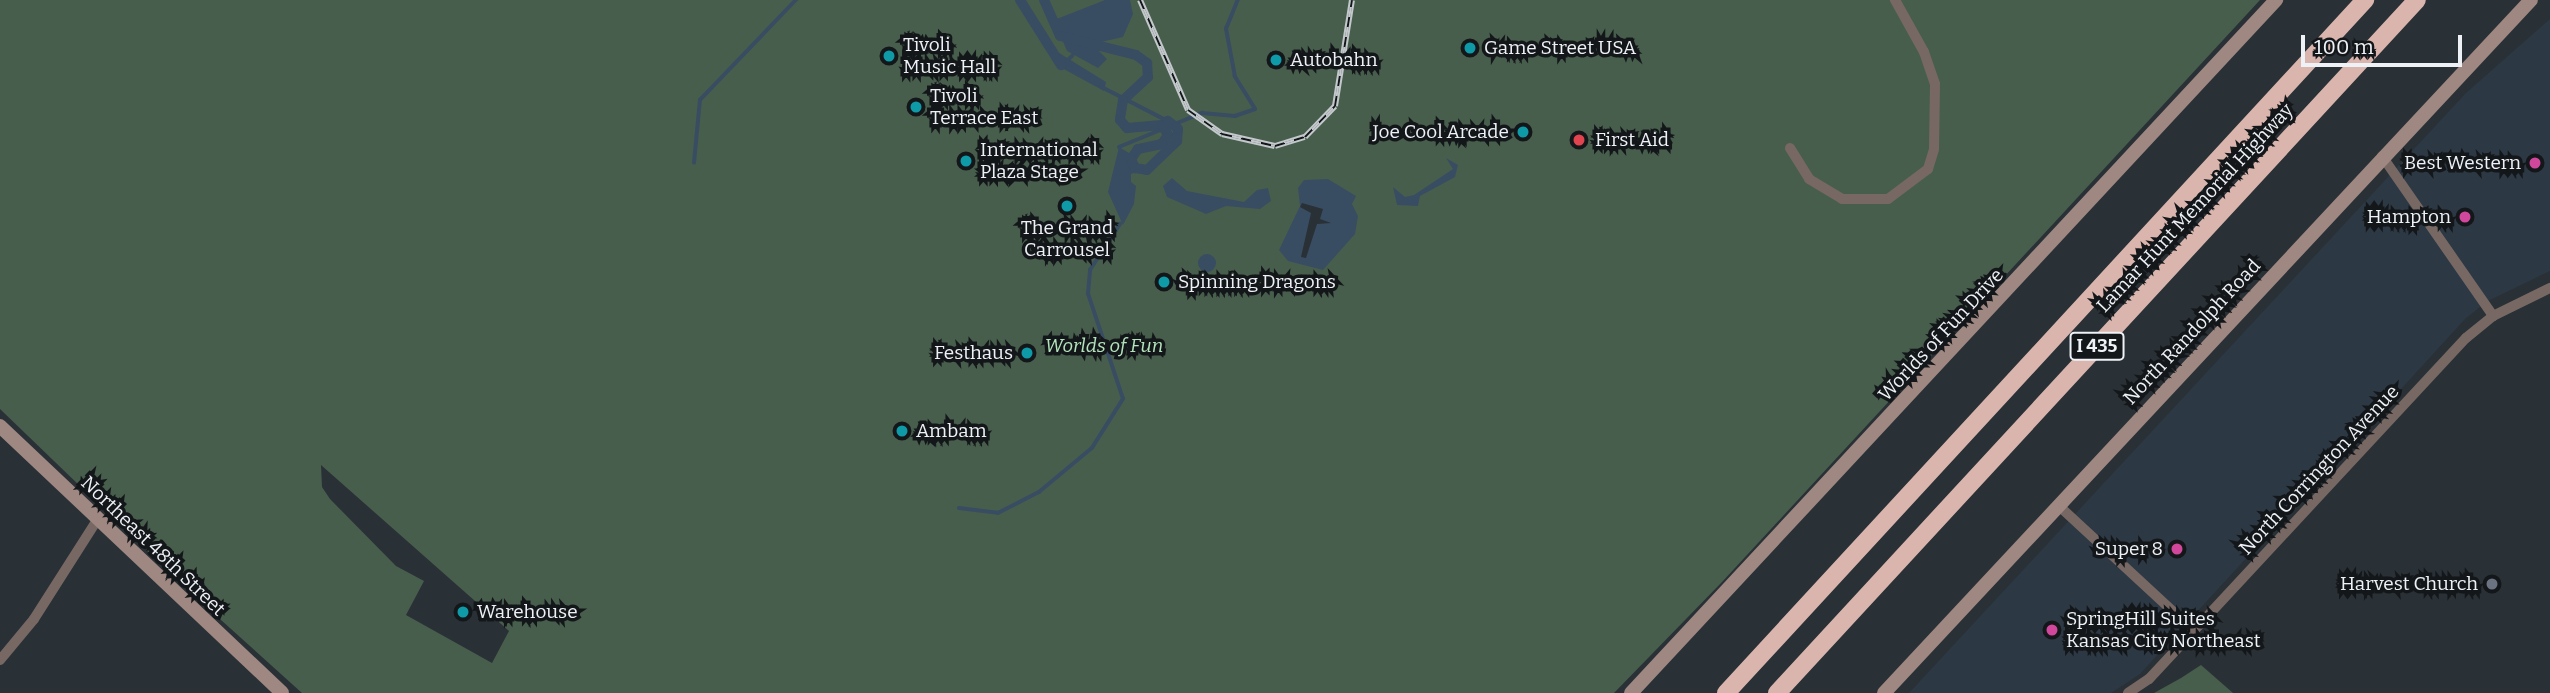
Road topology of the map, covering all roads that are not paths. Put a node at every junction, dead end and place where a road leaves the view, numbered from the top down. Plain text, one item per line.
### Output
1 (1895, 0) edge
2 (2276, 0) edge
3 (2365, 0) edge
4 (2417, 0) edge
5 (2531, 0) edge
6 (1790, 148) dead end
7 (2382, 156) junction
8 (2550, 288) edge
9 (2493, 316) junction
10 (0, 426) edge
11 (2059, 505) junction
12 (97, 520) junction
13 (2194, 631) junction
14 (0, 660) edge
15 (282, 693) edge
16 (1631, 693) edge
17 (1726, 693) edge
18 (1777, 693) edge
19 (1884, 693) edge
20 (2128, 693) edge

1 - 6 street
2 - 16 main road, Worlds of Fun Drive
3 - 17 highway, Lamar Hunt Memorial Highway / I 435
4 - 18 highway, Lamar Hunt Memorial Highway / I 435
5 - 7 main road, North Randolph Road
7 - 9 street
7 - 11 main road, North Randolph Road
8 - 9 street, North Corrington Avenue
9 - 13 street, North Corrington Avenue
10 - 12 main road, Northeast 48th Street
11 - 13 street
11 - 19 main road, North Randolph Road
12 - 14 street
12 - 15 main road, Northeast 48th Street
13 - 20 street, North Corrington Avenue

